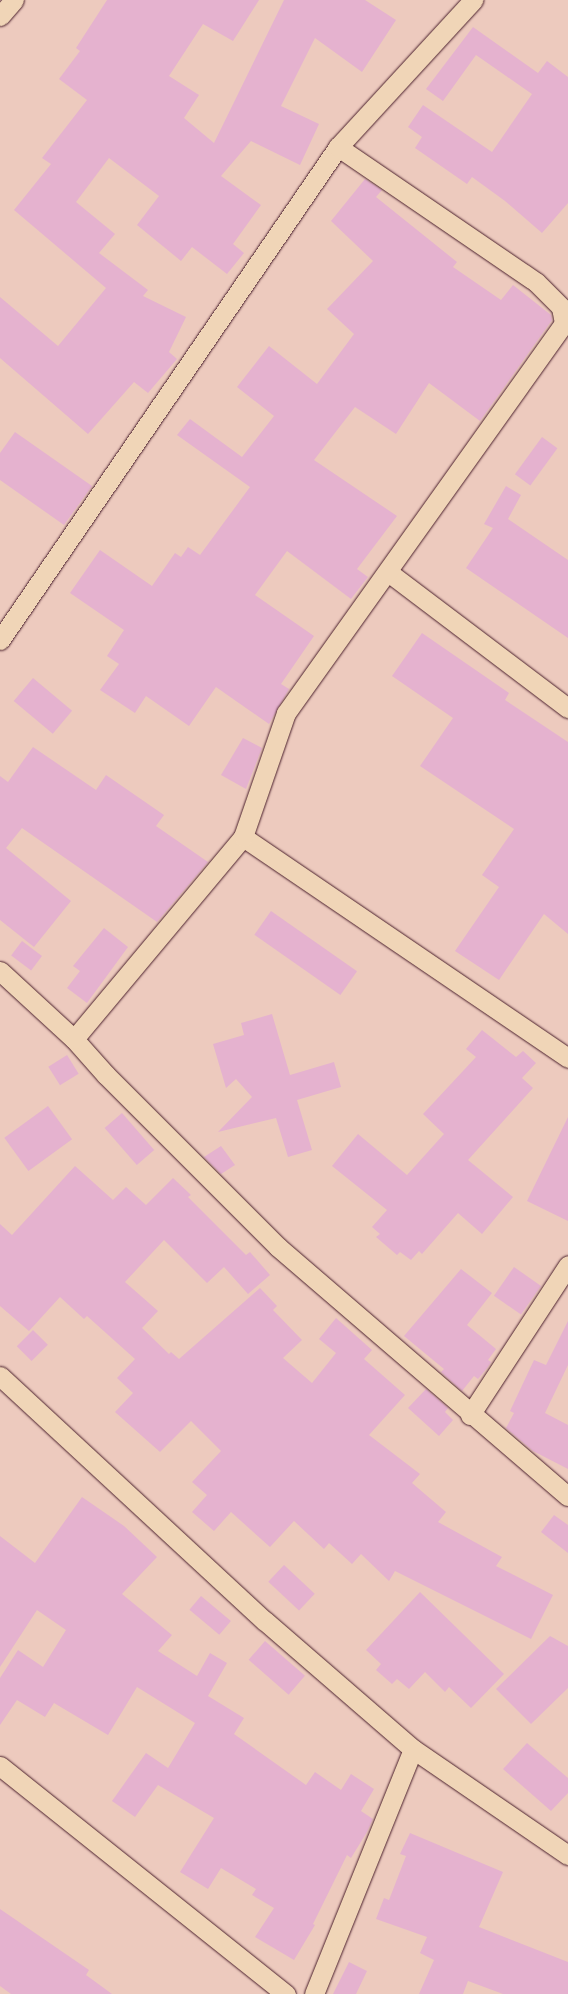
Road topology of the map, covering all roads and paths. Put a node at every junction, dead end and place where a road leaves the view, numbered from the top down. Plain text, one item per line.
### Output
1 (14, 0) edge
2 (473, 0) edge
3 (0, 16) edge
4 (338, 148) junction
5 (388, 572) junction
6 (0, 640) edge
7 (568, 708) edge
8 (243, 837) junction
9 (0, 972) edge
10 (74, 1039) junction
11 (568, 1058) edge
12 (568, 1266) edge
13 (0, 1376) edge
14 (470, 1414) junction
15 (568, 1496) edge
16 (414, 1749) junction
17 (0, 1766) edge
18 (568, 1855) edge
19 (286, 1994) edge
20 (314, 1994) edge

1 - 3 street
2 - 4 street
4 - 5 street
4 - 6 street
5 - 7 street
5 - 8 street
8 - 10 street
8 - 11 street
9 - 10 street
10 - 14 street
12 - 14 street
13 - 16 street
14 - 15 street
16 - 18 street
16 - 20 street
17 - 19 street

